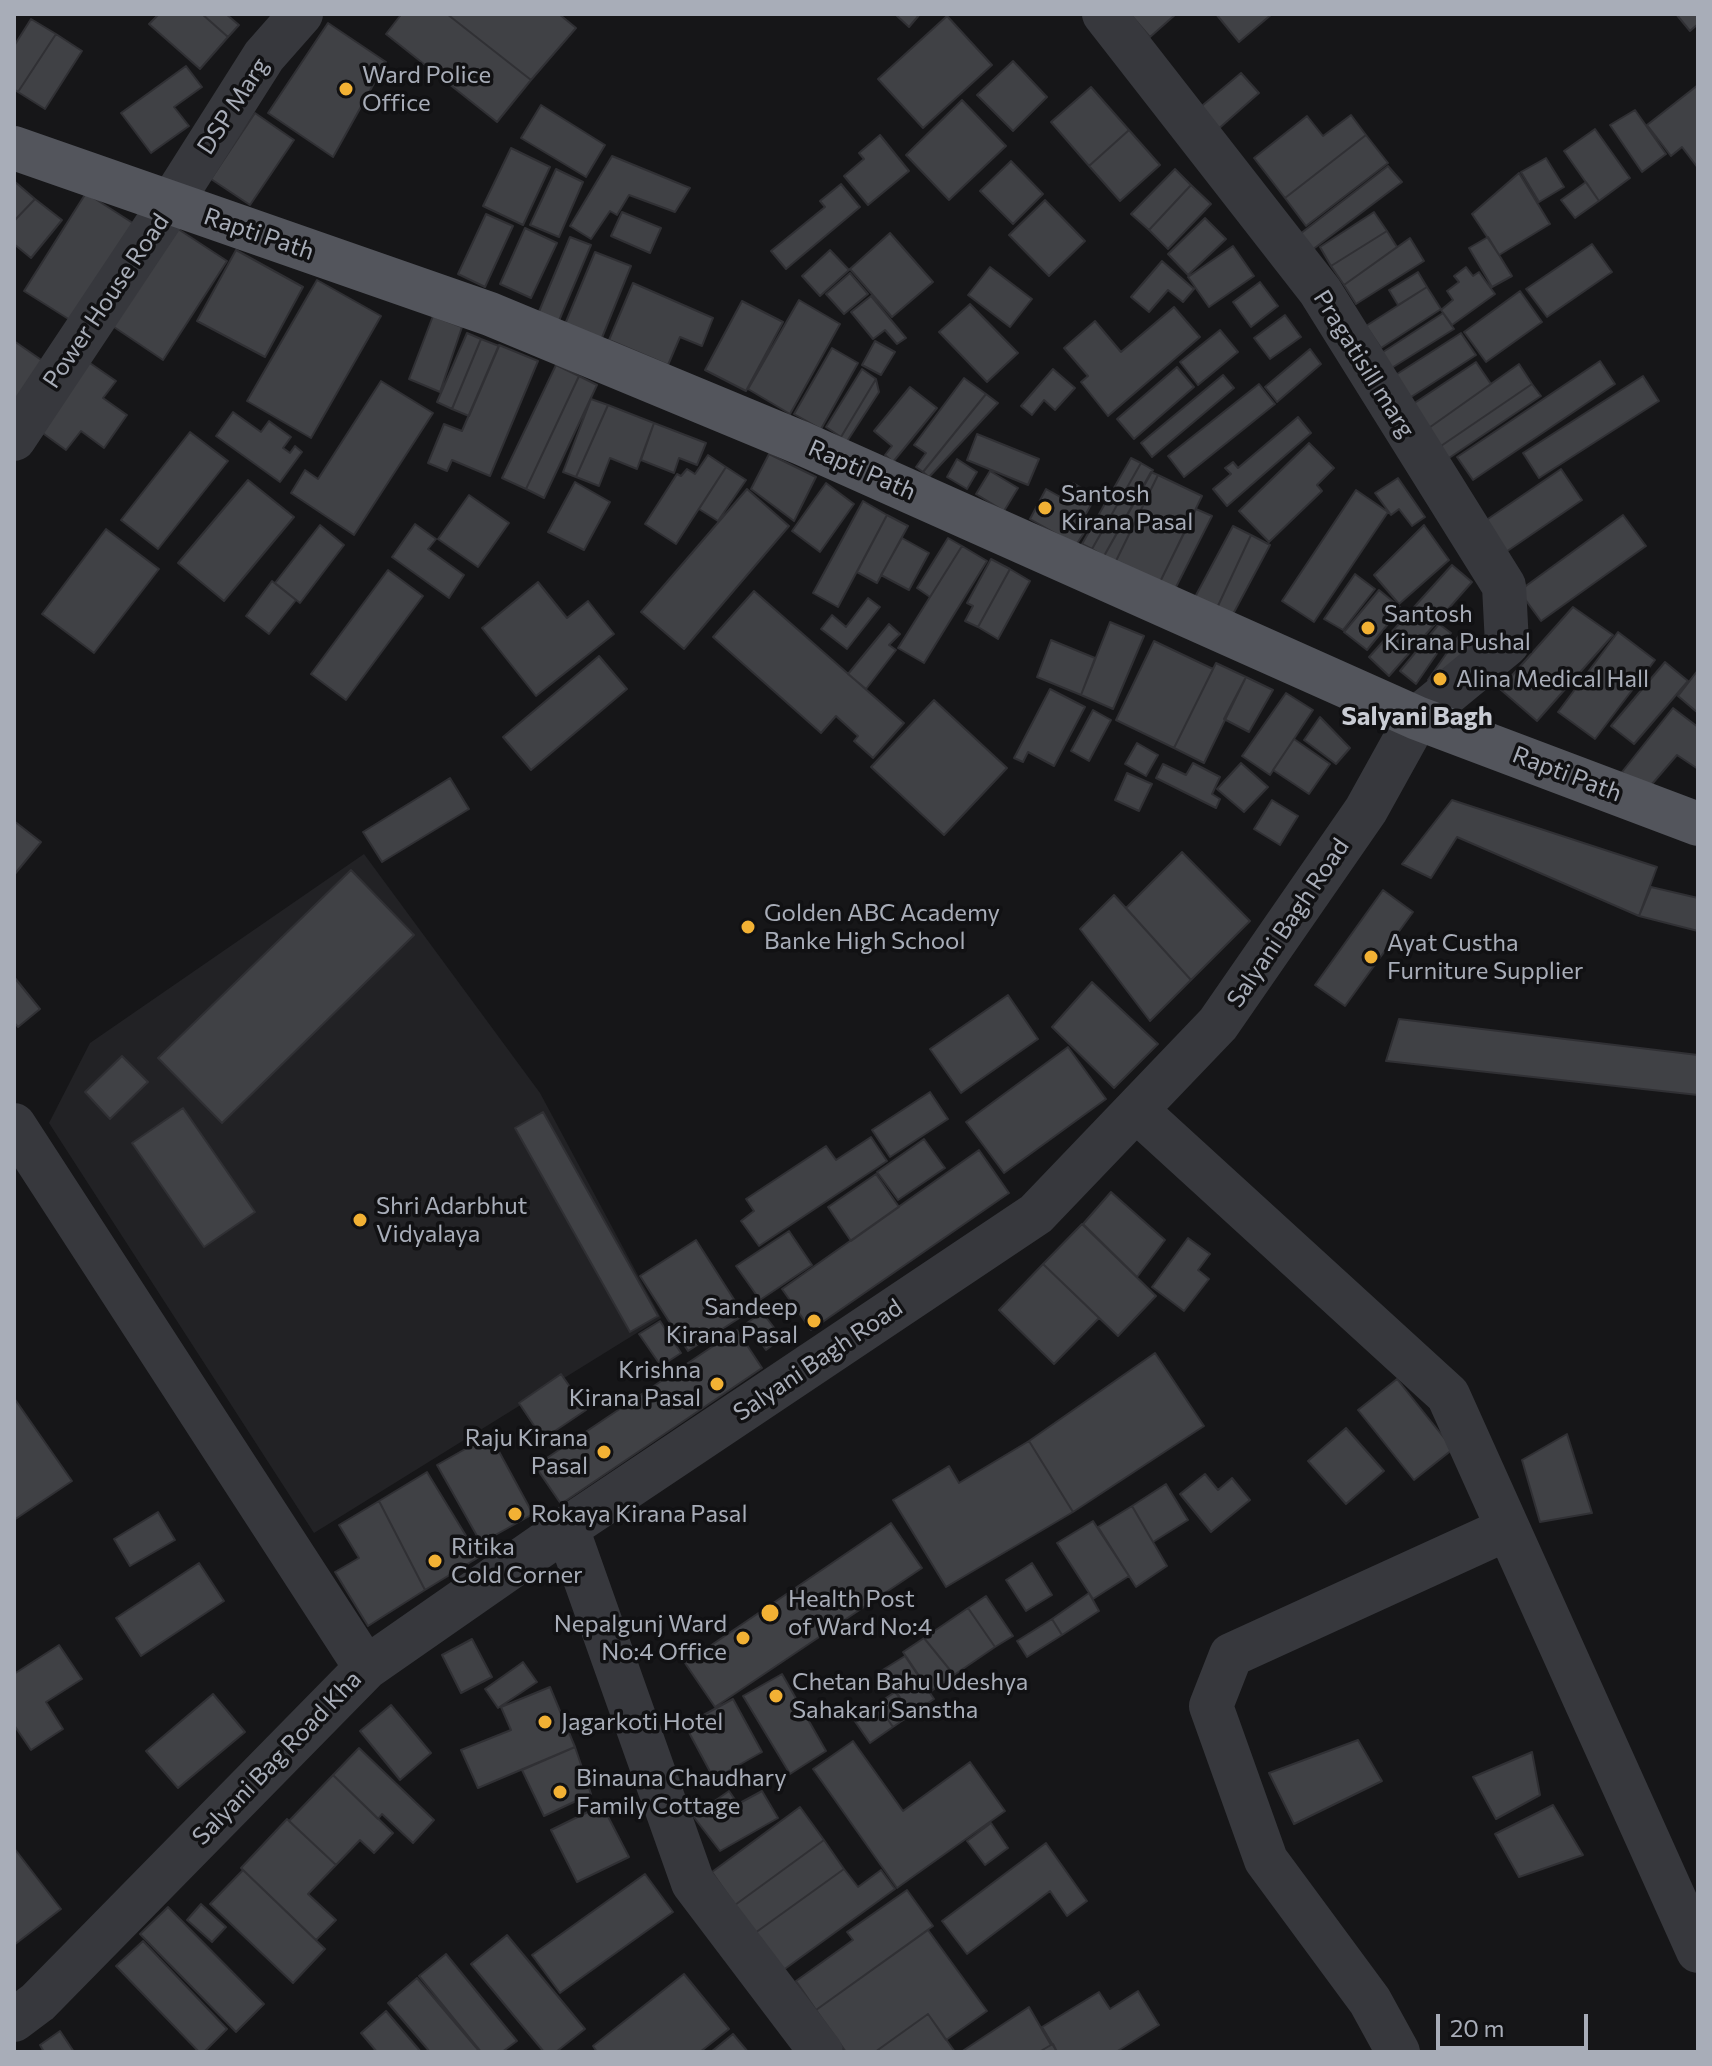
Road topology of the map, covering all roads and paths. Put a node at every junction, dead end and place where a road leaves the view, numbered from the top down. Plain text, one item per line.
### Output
1 (301, 14) edge
2 (1104, 14) edge
3 (14, 148) edge
4 (171, 203) junction
5 (14, 439) edge
6 (1417, 718) junction
7 (1698, 824) edge
8 (1136, 1110) junction
9 (14, 1125) edge
10 (567, 1528) junction
11 (1507, 1529) junction
12 (366, 1668) junction
13 (1698, 1951) edge
14 (14, 2020) edge
15 (821, 2052) edge
16 (1398, 2052) edge

1 - 4 street, DSP Marg
2 - 6 street, Pragatisill marg
3 - 4 main road, Rapti Path
4 - 5 street, Power House Road
4 - 6 main road, Rapti Path
6 - 7 main road, Rapti Path
6 - 8 street, Salyani Bagh Road
8 - 10 street, Salyani Bagh Road
8 - 11 street
9 - 12 street
10 - 12 street, Salyani Bag Road Kha
10 - 15 street
11 - 13 street
11 - 16 street
12 - 14 street, Salyani Bag Road Kha

